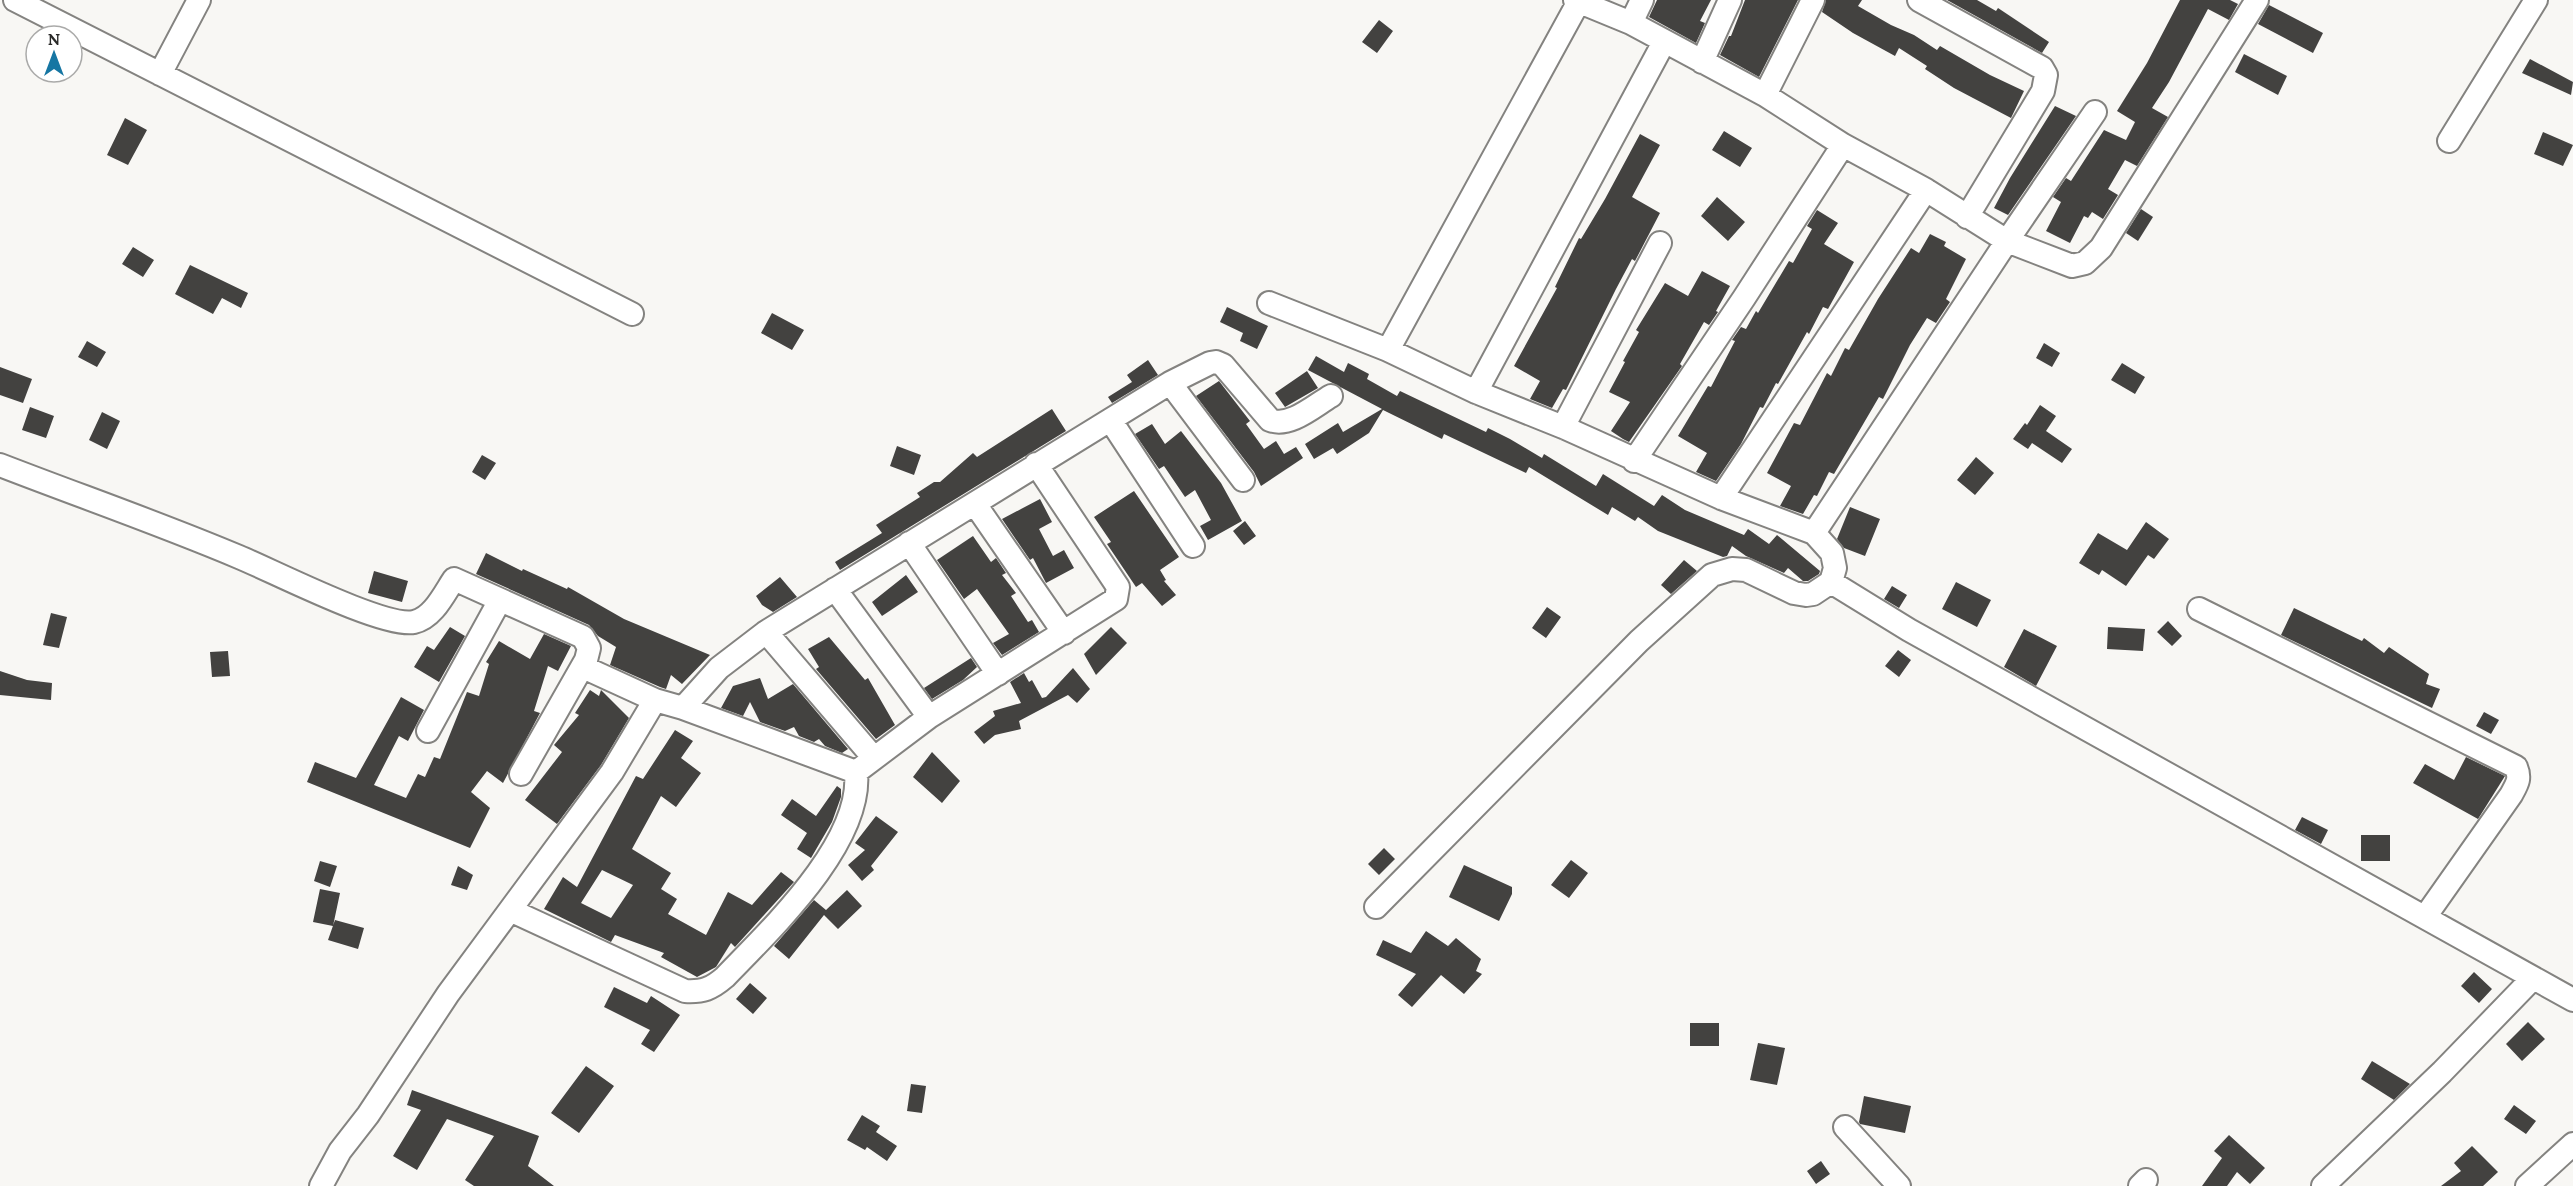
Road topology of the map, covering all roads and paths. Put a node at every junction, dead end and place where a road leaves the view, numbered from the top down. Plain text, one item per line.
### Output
1 (15, 0) edge
2 (198, 0) edge
3 (1642, 0) edge
4 (1730, 0) edge
5 (1814, 0) edge
6 (1919, 0) edge
7 (2257, 0) edge
8 (2535, 0) edge
9 (1576, 1) edge
10 (1631, 23) junction
11 (1664, 42) junction
12 (1702, 62) junction
13 (160, 74) junction
14 (1765, 95) junction
15 (2095, 112) dead end
16 (2449, 141) dead end
17 (1843, 145) junction
18 (1926, 190) junction
19 (1967, 216) junction
20 (2007, 241) junction
21 (1660, 243) dead end
22 (1269, 303) dead end
23 (632, 314) dead end
24 (1388, 350) junction
25 (1170, 383) junction
26 (1476, 392) junction
27 (1331, 396) dead end
28 (1111, 421) junction
29 (1563, 427) junction
30 (1634, 461) junction
31 (1036, 464) junction
32 (0, 465) edge
33 (1243, 480) dead end
34 (1721, 498) junction
35 (975, 504) junction
36 (1814, 533) junction
37 (909, 543) junction
38 (1193, 546) dead end
39 (1831, 582) junction
40 (835, 589) junction
41 (500, 600) junction
42 (2199, 609) dead end
43 (766, 632) junction
44 (1064, 633) junction
45 (583, 667) junction
46 (998, 674) junction
47 (655, 700) junction
48 (683, 708) junction
49 (929, 717) junction
50 (428, 731) dead end
51 (873, 757) junction
52 (856, 772) junction
53 (521, 774) dead end
54 (1376, 907) dead end
55 (512, 911) junction
56 (2425, 917) junction
57 (2533, 978) junction
58 (2573, 1000) edge
59 (1845, 1126) dead end
60 (2573, 1144) edge
61 (321, 1186) edge
62 (1899, 1186) edge
63 (2322, 1186) edge
64 (2527, 1186) edge

1 - 13 street
2 - 13 street
3 - 10 street
4 - 12 street
5 - 14 street
6 - 19 street
7 - 20 street
8 - 16 street
9 - 10 street
9 - 24 street
10 - 11 street
11 - 12 street
11 - 26 street
12 - 14 street
13 - 23 street
14 - 17 street
15 - 20 street
17 - 18 street
17 - 30 street
18 - 19 street
18 - 34 street
19 - 20 street
20 - 36 street
21 - 29 street
22 - 24 street
24 - 26 street
25 - 27 street
25 - 28 street
25 - 33 street
26 - 29 street
28 - 31 street
28 - 38 street
29 - 30 street
30 - 34 street
31 - 35 street
31 - 44 street
32 - 41 street
34 - 36 street
35 - 37 street
35 - 44 street
36 - 39 street
37 - 40 street
37 - 46 street
39 - 54 street
39 - 56 street
40 - 43 street
40 - 49 street
41 - 45 street
41 - 50 street
42 - 56 street
43 - 48 street
43 - 51 street
44 - 46 street
45 - 47 street
45 - 53 street
46 - 49 street
47 - 48 street
47 - 55 street
48 - 52 street
49 - 51 street
51 - 52 street
52 - 55 street
55 - 61 street
56 - 57 street
57 - 58 street
57 - 63 street
59 - 62 street
60 - 64 street

